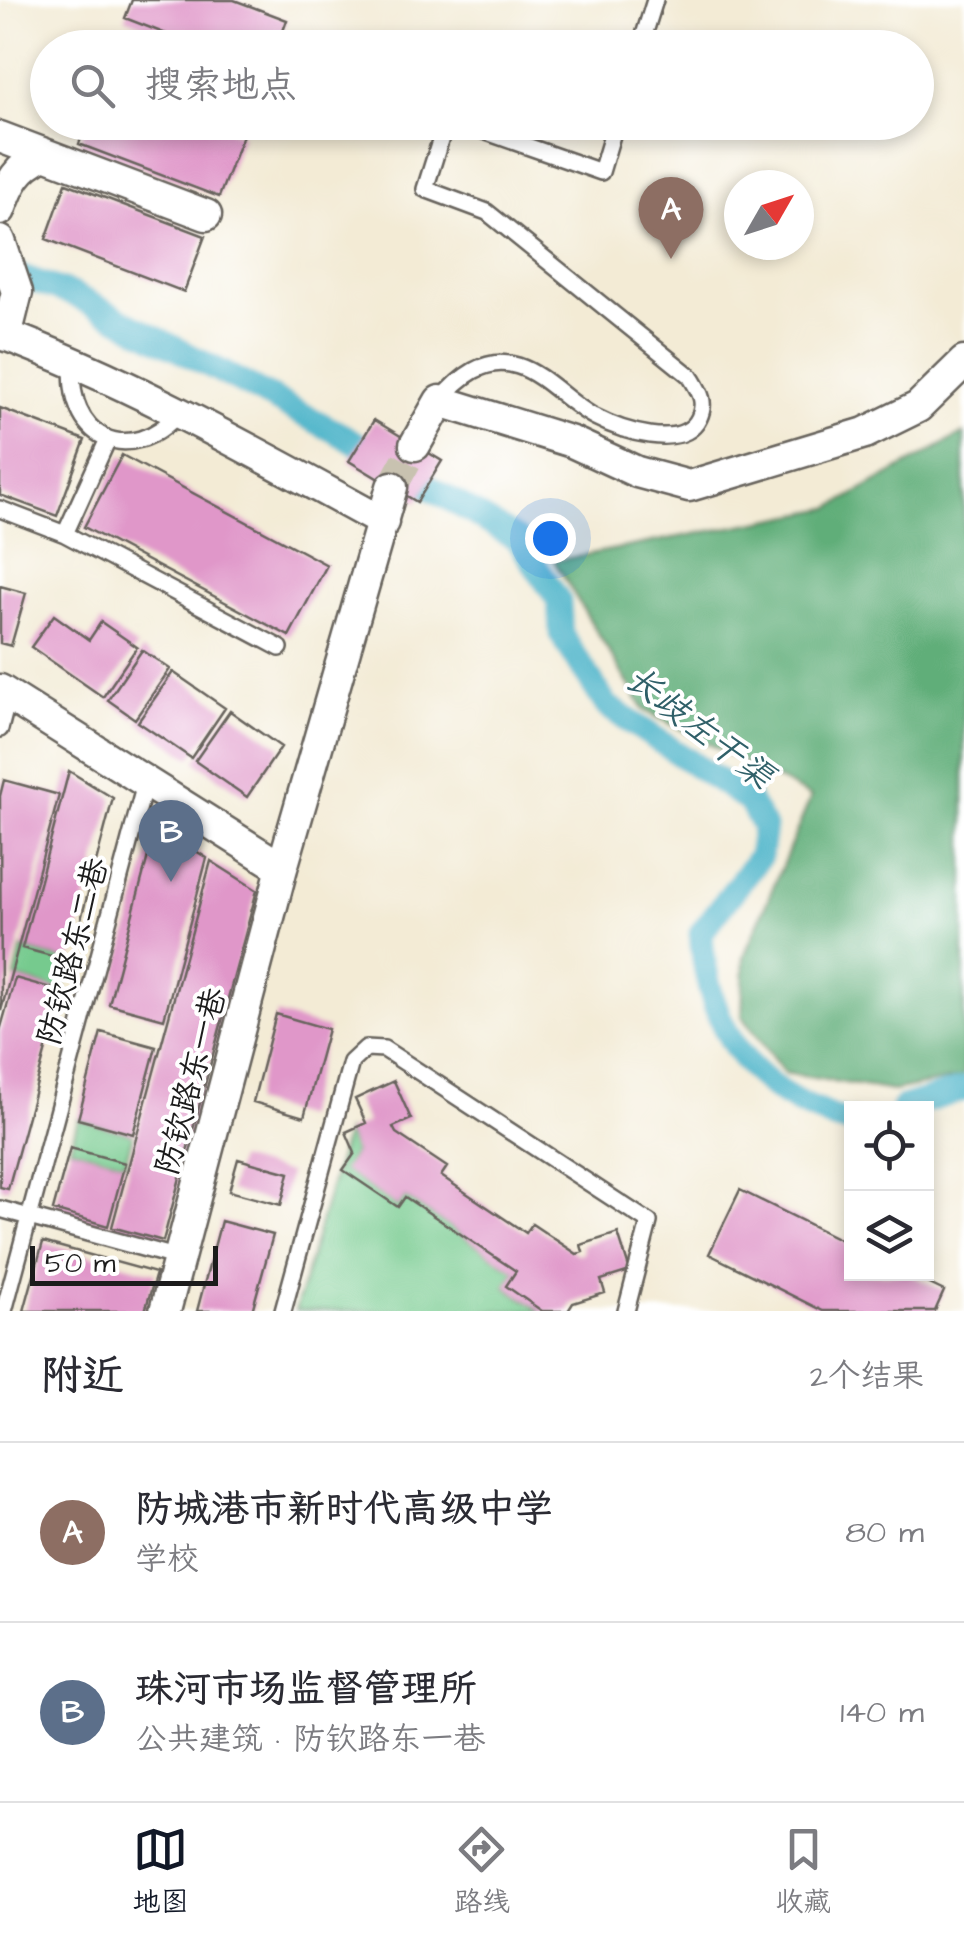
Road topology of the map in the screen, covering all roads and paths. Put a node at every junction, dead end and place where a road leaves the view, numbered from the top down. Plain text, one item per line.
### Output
1 (655, 0) edge
2 (646, 30) edge
3 (0, 137) edge
4 (440, 140) edge
5 (509, 140) edge
6 (611, 140) edge
7 (44, 154) junction
8 (0, 210) edge
9 (206, 215) dead end
10 (4, 251) edge
11 (3, 335) edge
12 (73, 361) junction
13 (964, 362) edge
14 (440, 402) junction
15 (180, 412) junction
16 (108, 439) junction
17 (416, 445) tunnel mouth
18 (392, 486) tunnel mouth
19 (0, 509) edge
20 (383, 522) junction
21 (65, 534) junction
22 (280, 648) dead end
23 (5, 691) edge
24 (0, 729) edge
25 (146, 780) junction
26 (282, 868) junction
27 (0, 1209) edge
28 (29, 1217) junction
29 (179, 1258) junction
30 (4, 1311) edge
31 (165, 1311) edge
32 (283, 1311) edge
33 (626, 1311) edge

1 - 2 lane
3 - 7 street
4 - 14 lane
5 - 6 lane
7 - 8 street
7 - 9 street
10 - 11 street
11 - 12 street
12 - 15 street
12 - 16 lane
13 - 14 street
14 - 17 street
15 - 16 lane
15 - 20 street
16 - 21 lane
18 - 20 street, 防钦路东一巷
19 - 21 lane
20 - 26 street, 防钦路东一巷
21 - 22 lane
23 - 24 lane
23 - 25 street
25 - 26 street
25 - 28 lane, 防钦路东二巷
26 - 29 street, 防钦路东一巷
27 - 28 lane
28 - 29 lane
28 - 30 lane, 防钦路东二巷
29 - 31 street, 防钦路东一巷
32 - 33 lane

